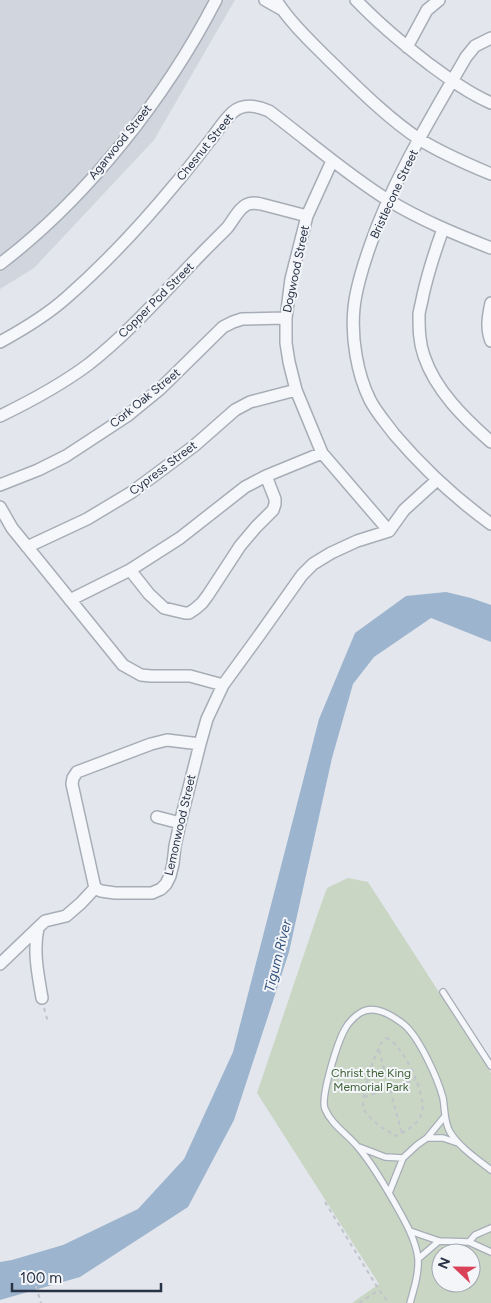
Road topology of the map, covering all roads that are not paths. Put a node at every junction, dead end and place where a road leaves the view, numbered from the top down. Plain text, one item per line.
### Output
1 (216, 0) edge
2 (265, 0) edge
3 (439, 0) edge
4 (358, 1) edge
5 (279, 5) edge
6 (491, 38) edge
7 (406, 47) junction
8 (452, 81) junction
9 (491, 103) edge
10 (419, 139) junction
11 (332, 161) junction
12 (491, 174) edge
13 (388, 200) junction
14 (307, 216) junction
15 (443, 229) junction
16 (491, 248) edge
17 (0, 264) edge
18 (491, 303) edge
19 (286, 318) junction
20 (491, 341) edge
21 (0, 342) edge
22 (296, 390) junction
23 (0, 416) edge
24 (491, 442) edge
25 (322, 453) junction
26 (266, 476) junction
27 (437, 480) junction
28 (0, 485) edge
29 (0, 507) edge
30 (491, 524) edge
31 (389, 531) junction
32 (27, 547) junction
33 (130, 570) junction
34 (70, 600) junction
35 (223, 684) junction
36 (200, 744) junction
37 (157, 817) dead end
38 (180, 823) junction
39 (95, 888) junction
40 (38, 928) junction
41 (0, 964) edge
42 (444, 992) dead end
43 (42, 998) road end
44 (491, 1066) edge
45 (445, 1116) junction
46 (427, 1138) junction
47 (458, 1143) junction
48 (358, 1147) junction
49 (403, 1158) junction
50 (491, 1170) edge
51 (389, 1193) junction
52 (491, 1228) edge
53 (410, 1231) junction
54 (439, 1241) junction
55 (469, 1242) junction
56 (491, 1252) edge
57 (418, 1259) junction
58 (410, 1303) edge

1 - 17 street, Agarwood Street
2 - 5 street
3 - 7 street
4 - 7 street
5 - 10 street
6 - 8 street, Bristlecone Street
7 - 8 street
8 - 9 street
8 - 10 street, Bristlecone Street
10 - 12 street
10 - 13 street, Bristlecone Street
11 - 13 street, Chesnut Street
11 - 14 street, Dogwood Street
11 - 21 street, Chesnut Street
13 - 15 street, Chesnut Street
13 - 27 street, Bristlecone Street
14 - 19 street, Dogwood Street
14 - 23 street, Copper Pod Street
15 - 16 street, Chesnut Street
15 - 24 street
18 - 20 street
19 - 22 street, Dogwood Street
19 - 28 street, Cork Oak Street
22 - 25 street, Dogwood Street
22 - 32 street, Cypress Street
25 - 26 street
25 - 31 street, Dogwood Street
26 - 33 street
26 - 33 street
27 - 30 street, Bristlecone Street
27 - 31 street
29 - 32 street
31 - 35 street, Lemonwood Street
32 - 34 street
33 - 34 street
34 - 35 street
35 - 36 street, Lemonwood Street
36 - 38 street, Lemonwood Street
36 - 39 street
37 - 38 street
38 - 39 street, Lemonwood Street
39 - 40 street
40 - 41 street
40 - 43 street
42 - 44 lane
45 - 46 lane
45 - 47 lane
45 - 48 lane
46 - 47 lane
46 - 49 lane
47 - 50 lane
48 - 49 lane
48 - 51 lane
49 - 51 lane
51 - 53 lane
52 - 55 lane
53 - 54 lane
53 - 57 lane
54 - 55 lane
54 - 57 lane
55 - 56 lane
57 - 58 lane

